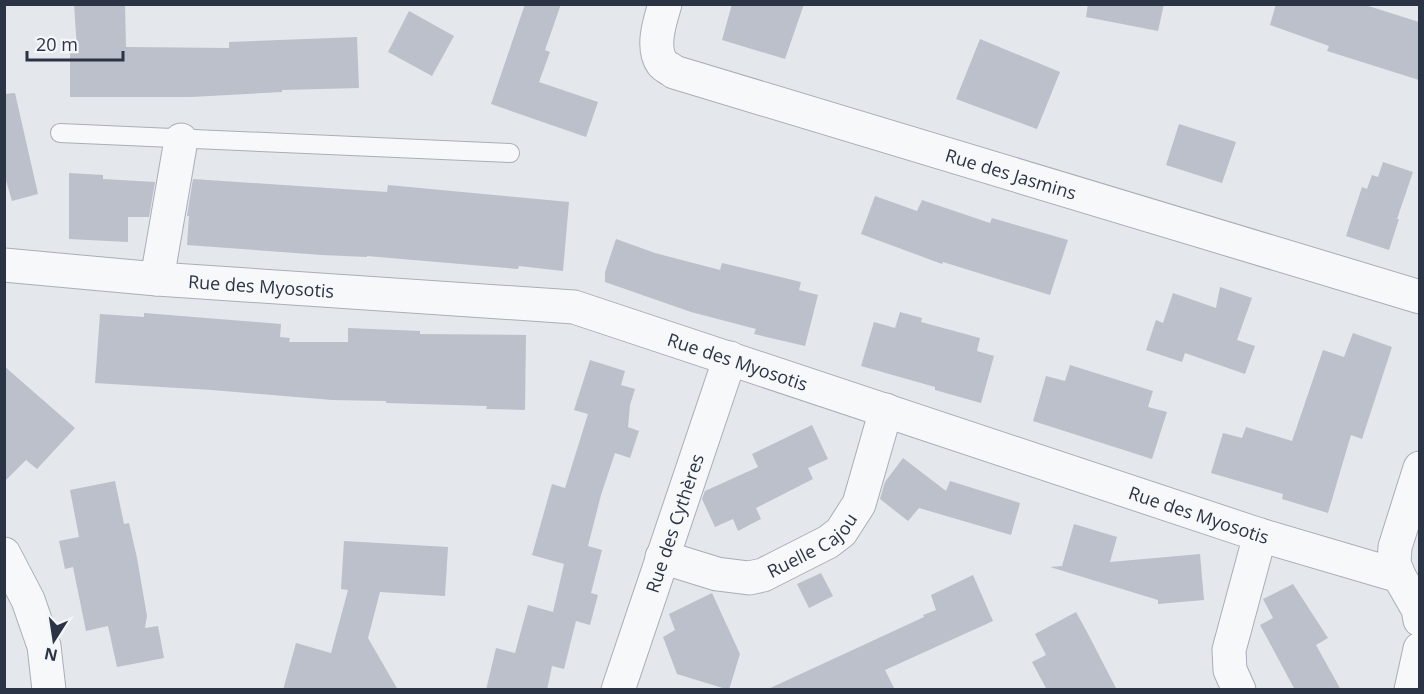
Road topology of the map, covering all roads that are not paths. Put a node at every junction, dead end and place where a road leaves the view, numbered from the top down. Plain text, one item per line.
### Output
1 (665, 4) edge
2 (60, 134) dead end
3 (181, 140) junction
4 (510, 153) dead end
5 (4, 265) edge
6 (157, 279) junction
7 (1419, 297) edge
8 (730, 358) junction
9 (886, 410) junction
10 (1419, 468) edge
11 (1260, 535) junction
12 (4, 554) edge
13 (662, 557) junction
14 (1399, 576) junction
15 (1419, 620) edge
16 (1419, 649) edge
17 (49, 690) edge
18 (618, 690) edge
19 (1239, 690) edge
20 (1411, 690) edge

1 - 7 street, Rue des Jasmins
2 - 3 lane
3 - 4 lane
3 - 6 street
5 - 6 street, Rue des Myosotis
6 - 8 street, Rue des Myosotis
8 - 9 street, Rue des Myosotis
8 - 13 street, Rue des Cythères
9 - 11 street, Rue des Myosotis
9 - 13 street, Ruelle Cajou
10 - 14 street
11 - 14 street, Rue des Myosotis
11 - 19 street
12 - 17 street
13 - 18 street, Rue des Cythères
14 - 15 street
16 - 20 street

